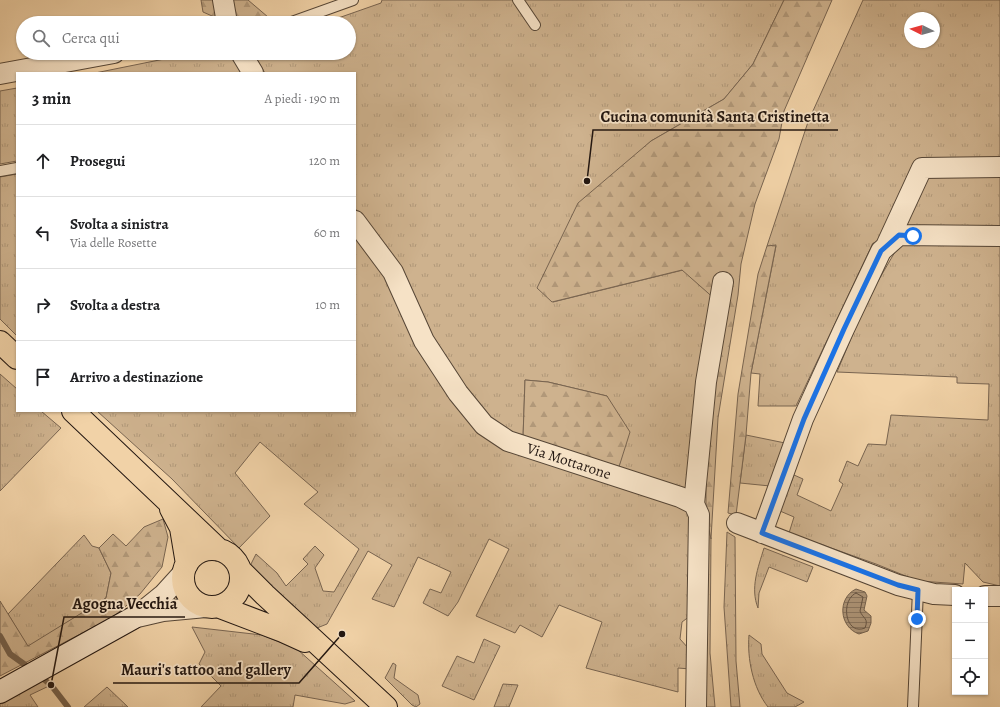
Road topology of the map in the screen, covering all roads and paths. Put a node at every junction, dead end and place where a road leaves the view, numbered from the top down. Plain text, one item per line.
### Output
1 (223, 0) edge
2 (353, 0) edge
3 (518, 0) edge
4 (226, 16) edge
5 (308, 16) edge
6 (534, 26) dead end
7 (76, 60) edge
8 (245, 60) edge
9 (252, 72) edge
10 (0, 74) edge
11 (16, 168) edge
12 (1000, 168) edge
13 (0, 171) edge
14 (356, 221) edge
15 (1000, 236) edge
16 (886, 246) junction
17 (723, 282) dead end
18 (0, 342) edge
19 (16, 357) edge
20 (74, 412) edge
21 (166, 499) junction
22 (694, 504) junction
23 (737, 523) dead end
24 (762, 533) junction
25 (219, 550) junction
26 (185, 568) junction
27 (241, 571) junction
28 (918, 590) junction
29 (952, 595) edge
30 (988, 596) edge
31 (1000, 596) edge
32 (213, 607) junction
33 (134, 618) junction
34 (324, 650) junction
35 (0, 692) edge
36 (381, 705) edge
37 (696, 707) edge
38 (913, 707) edge

1 - 4 street
2 - 5 lane
3 - 6 lane
7 - 10 street
8 - 9 street
11 - 13 lane
12 - 16 street
14 - 22 street, Via Mottarone
15 - 16 street
16 - 24 street
17 - 22 street
18 - 19 main road
20 - 21 main road
21 - 25 main road
21 - 26 main road
22 - 37 street
23 - 24 street
24 - 28 street
25 - 26 main road
25 - 27 main road
26 - 32 main road
26 - 33 street
27 - 32 main road
27 - 34 main road
28 - 29 street
28 - 38 lane
30 - 31 street
32 - 33 street
32 - 34 main road
33 - 35 street
34 - 36 main road

